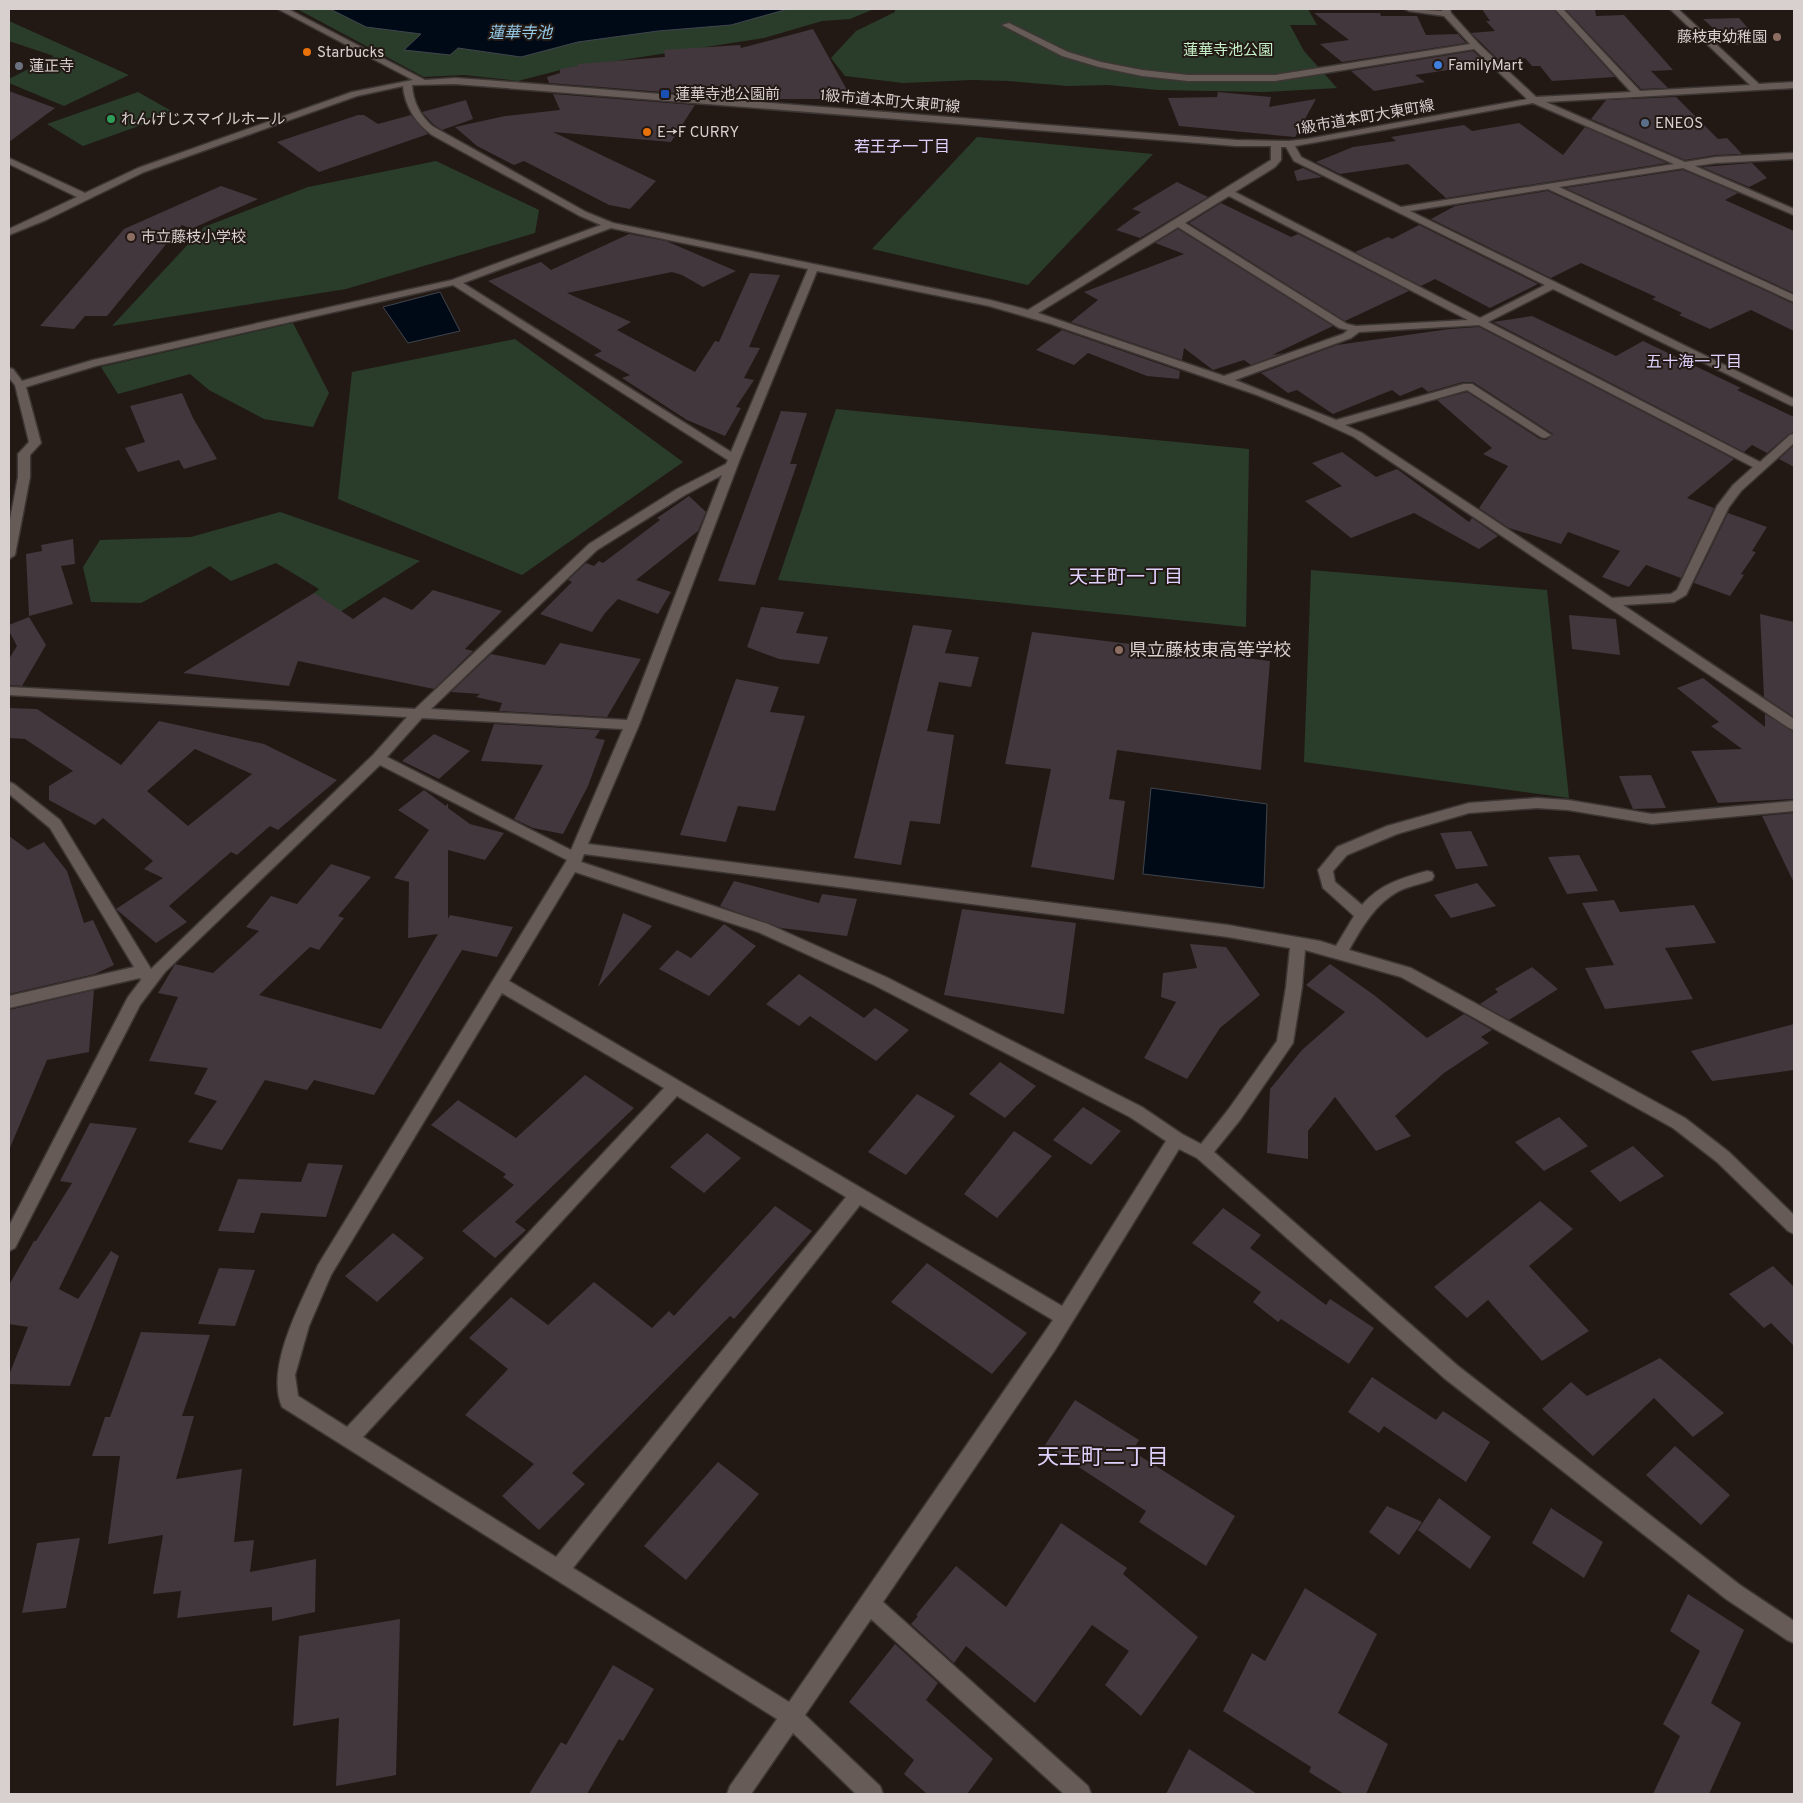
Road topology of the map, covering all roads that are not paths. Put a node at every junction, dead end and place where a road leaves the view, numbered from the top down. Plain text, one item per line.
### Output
1 (282, 9) edge
2 (1409, 9) edge
3 (1559, 9) edge
4 (1674, 9) edge
5 (1446, 11) edge
6 (1006, 25) dead end
7 (1476, 46) junction
8 (407, 83) junction
9 (425, 83) junction
10 (1794, 85) edge
11 (1757, 87) junction
12 (1638, 94) junction
13 (1534, 100) junction
14 (1276, 144) junction
15 (1289, 144) junction
16 (1794, 156) edge
17 (11, 165) edge
18 (1682, 165) junction
19 (1549, 186) junction
20 (1229, 192) junction
21 (84, 196) junction
22 (1398, 210) junction
23 (1794, 212) edge
24 (1178, 223) junction
25 (610, 225) junction
26 (9, 232) edge
27 (814, 266) junction
28 (455, 282) junction
29 (1553, 286) junction
30 (1794, 299) edge
31 (1031, 313) junction
32 (1480, 322) junction
33 (1356, 329) junction
34 (9, 371) edge
35 (1225, 380) junction
36 (20, 385) junction
37 (1794, 403) edge
38 (1335, 424) junction
39 (1545, 435) dead end
40 (1794, 437) edge
41 (24, 454) junction
42 (9, 459) edge
43 (732, 463) junction
44 (1761, 466) junction
45 (9, 555) edge
46 (1610, 602) junction
47 (9, 691) edge
48 (418, 714) junction
49 (632, 725) junction
50 (1794, 725) edge
51 (378, 758) junction
52 (9, 787) edge
53 (1794, 806) edge
54 (575, 857) junction
55 (1427, 876) dead end
56 (1362, 914) junction
57 (1298, 943) junction
58 (1340, 952) junction
59 (147, 976) junction
60 (499, 983) junction
61 (9, 1002) edge
62 (675, 1087) junction
63 (1176, 1139) junction
64 (1203, 1153) junction
65 (858, 1195) junction
66 (1794, 1226) edge
67 (9, 1243) edge
68 (1065, 1317) junction
69 (349, 1438) junction
70 (558, 1570) junction
71 (869, 1603) junction
72 (1794, 1633) edge
73 (791, 1716) junction
74 (738, 1794) edge
75 (872, 1794) edge
76 (1080, 1794) edge

1 - 9 street
2 - 5 street
3 - 12 street
4 - 11 street
5 - 7 street
6 - 7 street
7 - 13 street
8 - 9 street, 1級市道本町大東町線
8 - 21 street, 1級市道本町大東町線
8 - 25 street
9 - 14 street, 1級市道本町大東町線
10 - 11 street, 1級市道本町大東町線
11 - 12 street, 1級市道本町大東町線
12 - 13 street, 1級市道本町大東町線
13 - 15 street, 1級市道本町大東町線
13 - 18 street
14 - 15 street, 1級市道本町大東町線
14 - 20 street
15 - 22 street
16 - 18 street
17 - 21 street
18 - 19 street
18 - 23 street
19 - 22 street
19 - 30 street
20 - 24 street
20 - 32 street
21 - 26 street, 1級市道本町大東町線
22 - 29 street
24 - 31 street
24 - 33 street
25 - 27 street
25 - 28 street
27 - 31 street
27 - 43 street
28 - 36 street
28 - 43 street
29 - 32 street
29 - 37 street
31 - 35 street
32 - 33 street
32 - 44 street
33 - 35 street
34 - 36 street
35 - 38 street
36 - 41 street
38 - 39 street
38 - 46 street
40 - 44 street
41 - 42 street
41 - 45 street
43 - 48 street
43 - 49 street
44 - 46 street
46 - 50 street
47 - 48 street
48 - 49 street
48 - 51 street
49 - 54 street
51 - 54 street
51 - 59 street
52 - 59 street
53 - 56 street
54 - 57 street
54 - 60 street
54 - 63 street
55 - 56 street
56 - 58 street
57 - 58 street
57 - 64 street
58 - 66 street
59 - 61 street
59 - 67 street
60 - 62 street
60 - 69 street
62 - 65 street
62 - 69 street
63 - 64 street
63 - 68 street
64 - 72 street
65 - 68 street
65 - 70 street
68 - 71 street
69 - 70 street
70 - 73 street
71 - 73 street
71 - 76 street
73 - 74 street
73 - 75 street

